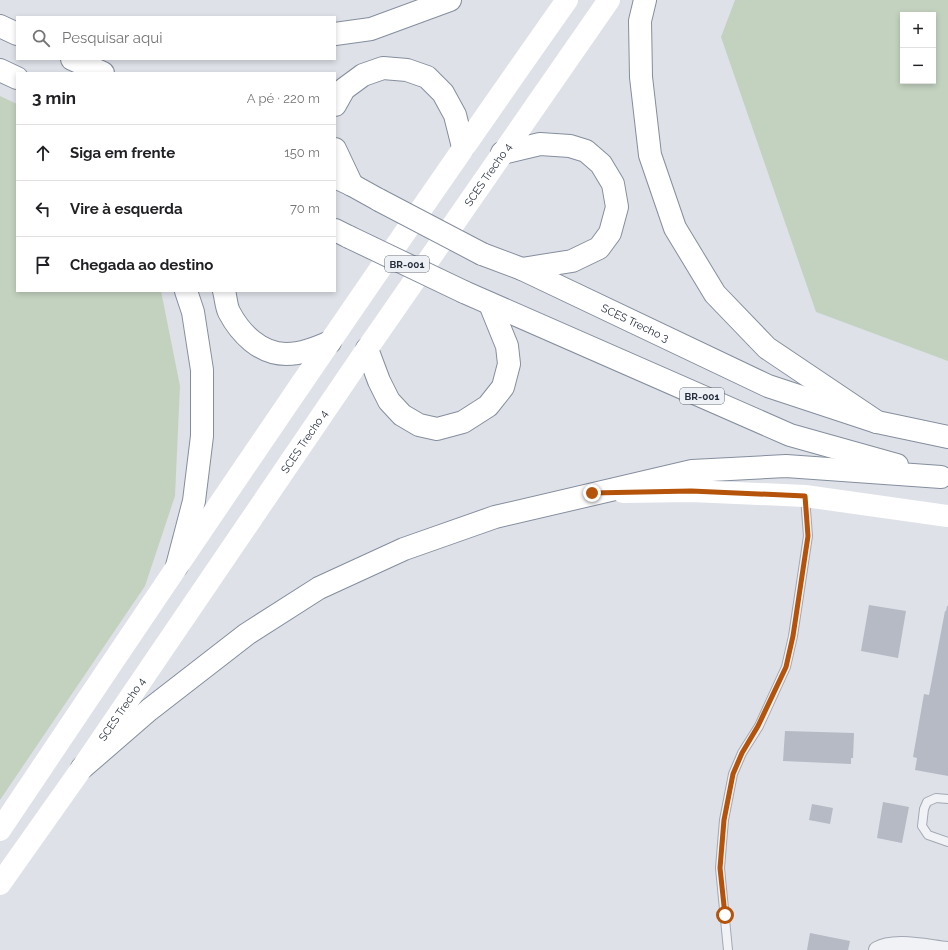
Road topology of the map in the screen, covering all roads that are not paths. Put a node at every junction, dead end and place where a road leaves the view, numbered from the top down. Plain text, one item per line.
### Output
1 (450, 0) edge
2 (567, 0) edge
3 (609, 0) edge
4 (644, 0) edge
5 (0, 25) edge
6 (16, 26) edge
7 (16, 33) edge
8 (336, 34) edge
9 (74, 60) edge
10 (0, 70) edge
11 (102, 72) edge
12 (16, 78) edge
13 (336, 103) edge
14 (463, 147) junction
15 (502, 153) junction
16 (336, 154) edge
17 (344, 181) edge
18 (342, 233) edge
19 (522, 270) junction
20 (186, 292) edge
21 (224, 292) edge
22 (490, 304) junction
23 (330, 342) junction
24 (367, 349) junction
25 (877, 422) junction
26 (948, 437) edge
27 (944, 477) edge
28 (592, 493) junction
29 (805, 496) junction
30 (948, 516) edge
31 (177, 566) junction
32 (82, 768) junction
33 (948, 799) edge
34 (0, 830) edge
35 (948, 842) edge
36 (0, 884) edge
37 (728, 950) edge
38 (877, 950) edge
39 (947, 950) edge

1 - 8 main road
2 - 14 main road
3 - 15 main road, SCES Trecho 4
4 - 25 main road
5 - 6 main road
5 - 7 main road
9 - 11 main road
10 - 12 main road
13 - 14 main road
14 - 23 main road
15 - 19 main road
15 - 24 main road, SCES Trecho 4
16 - 17 main road
17 - 19 main road, SCES Trecho 3, bridge
18 - 22 main road, BR-001, bridge
19 - 25 main road, SCES Trecho 3
20 - 31 main road
21 - 23 main road
22 - 24 main road
22 - 27 main road, BR-001
23 - 31 main road
24 - 32 main road, SCES Trecho 4
25 - 26 main road, SCES Trecho 3
27 - 28 main road
28 - 29 main road
28 - 32 main road
29 - 30 main road
29 - 37 lane
31 - 34 main road
32 - 36 main road, SCES Trecho 4
33 - 35 lane
38 - 39 street

